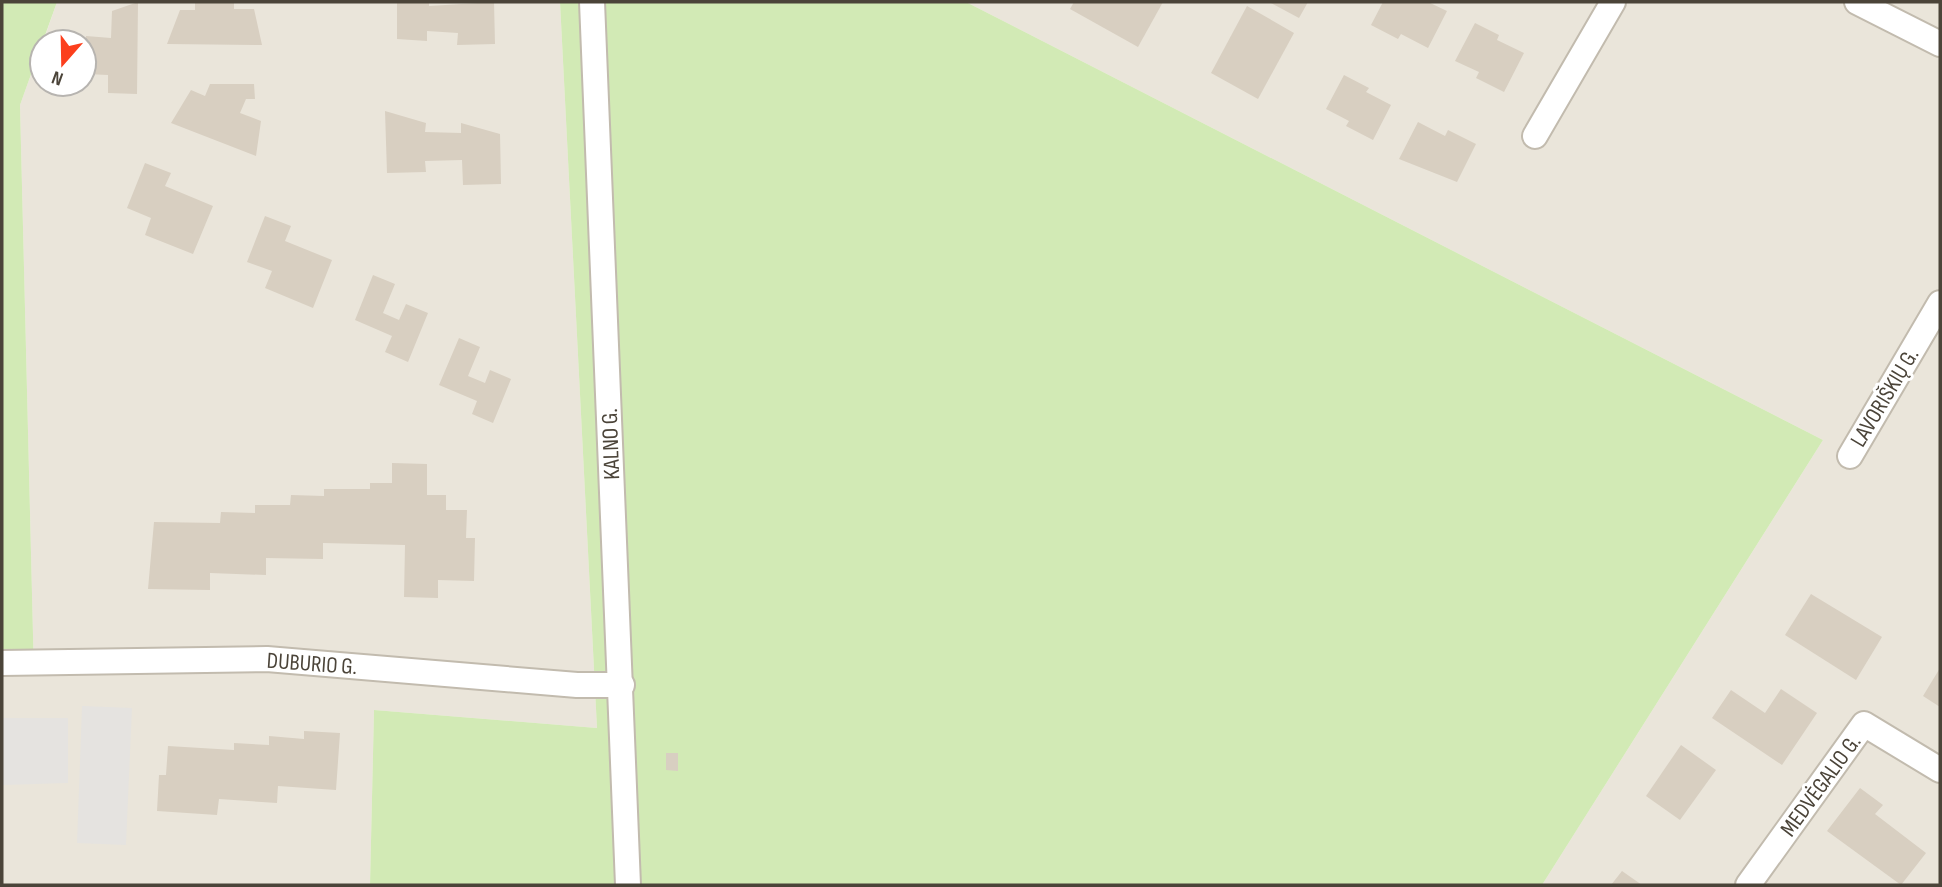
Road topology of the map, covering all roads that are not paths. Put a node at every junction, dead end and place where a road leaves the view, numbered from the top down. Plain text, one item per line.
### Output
1 (593, 2) edge
2 (1613, 2) edge
3 (1857, 2) edge
4 (1940, 44) edge
5 (1535, 136) dead end
6 (1940, 303) edge
7 (1850, 456) dead end
8 (2, 663) edge
9 (622, 685) junction
10 (1940, 770) edge
11 (628, 885) edge
12 (1748, 885) edge

1 - 9 street, KALNO G.
2 - 5 street
3 - 4 street
6 - 7 street, LAVORIŠKIŲ G.
8 - 9 street, DUBURIO G.
9 - 11 street, KALNO G.
10 - 12 street, MEDVĖGALIO G.

